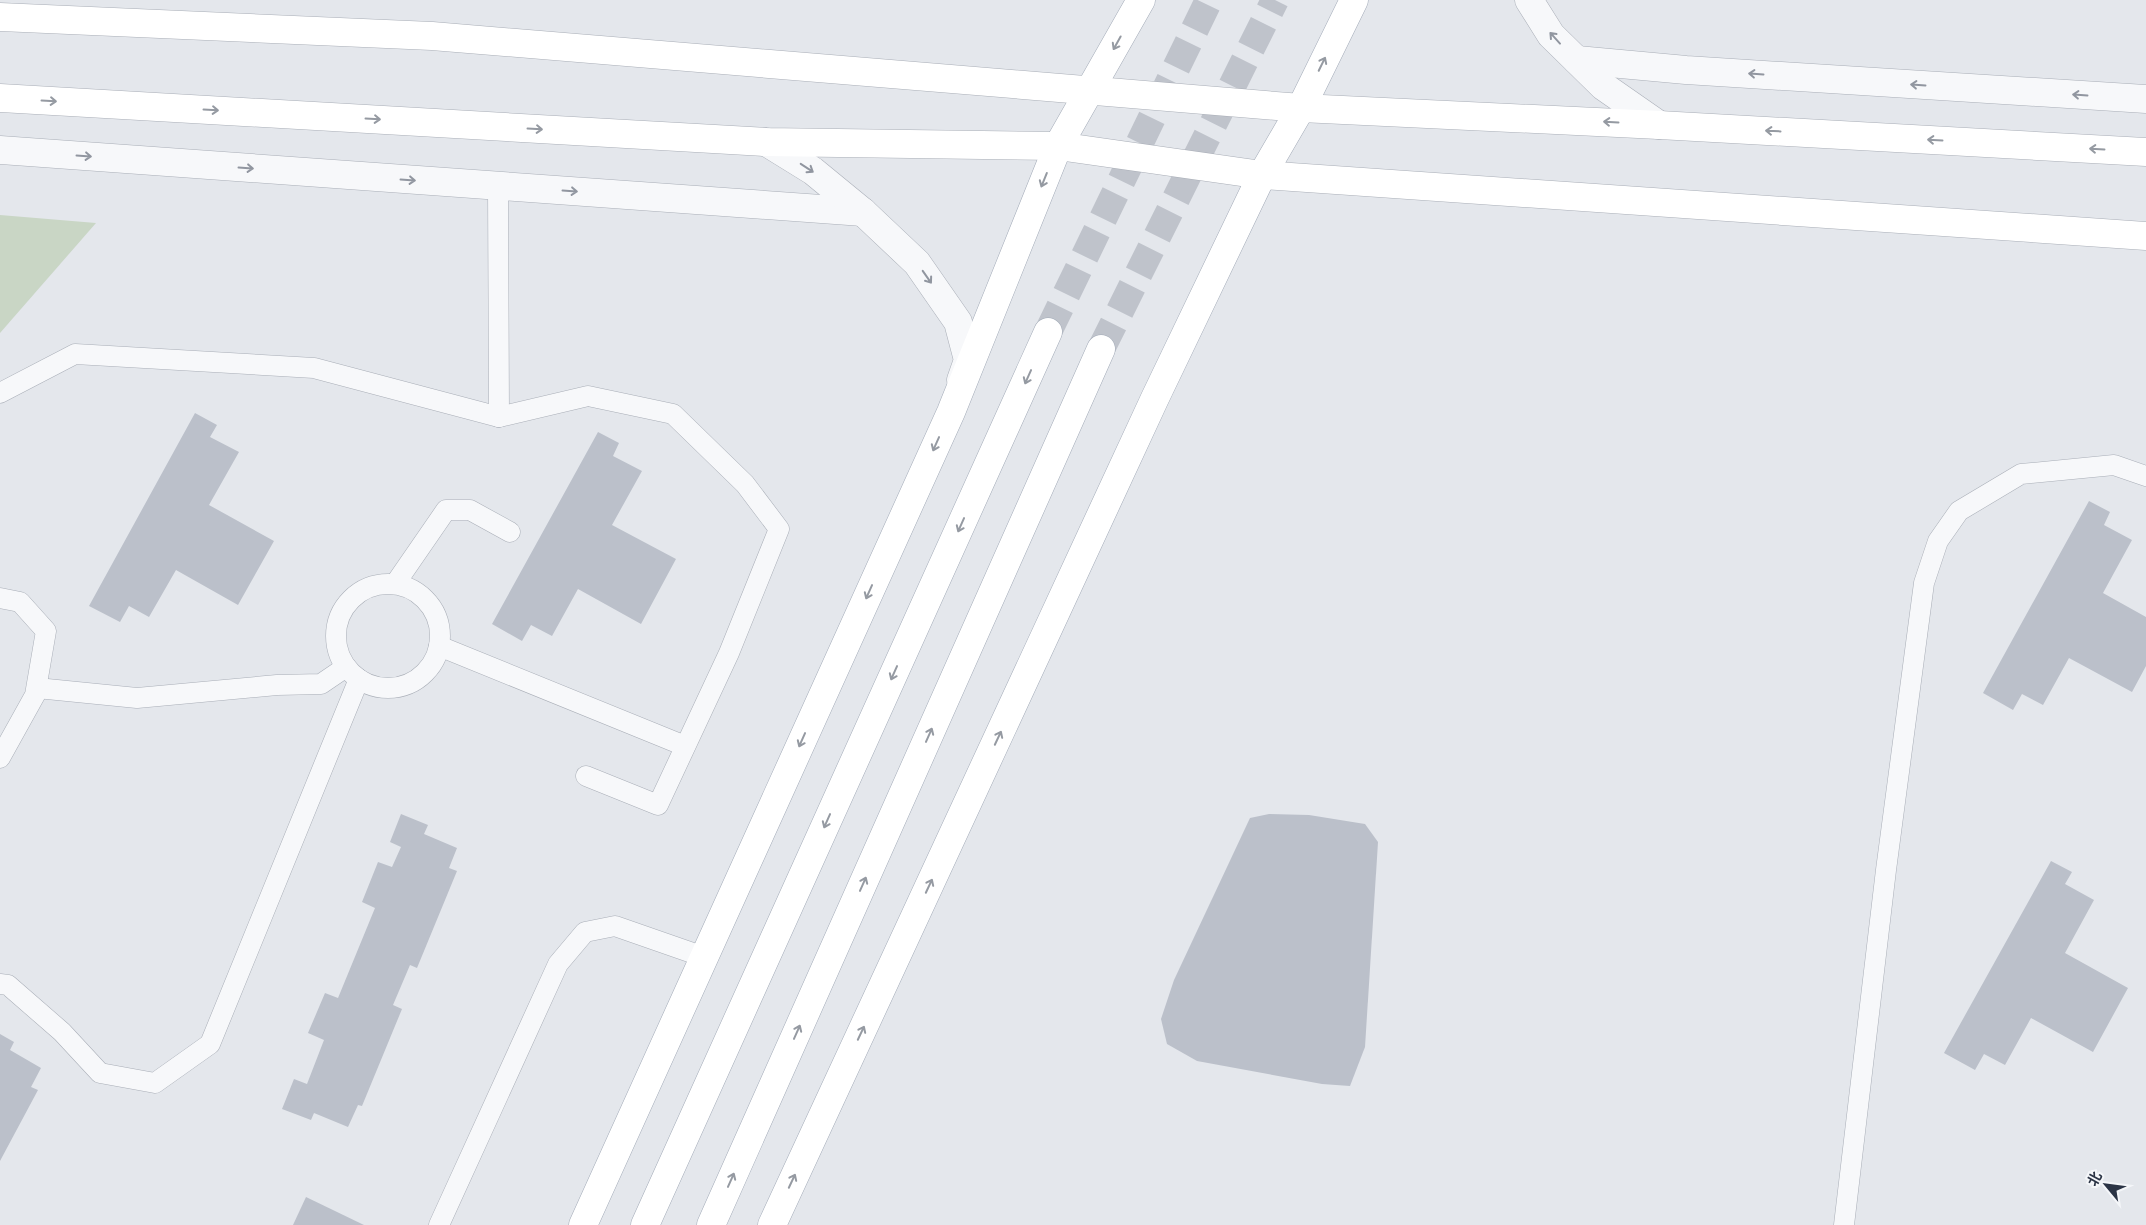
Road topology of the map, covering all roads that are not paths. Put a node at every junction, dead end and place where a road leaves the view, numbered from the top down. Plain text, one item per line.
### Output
1 (1141, 0) edge
2 (1354, 0) edge
3 (1530, 0) edge
4 (0, 17) edge
5 (1577, 60) junction
6 (1090, 90) junction
7 (0, 98) edge
8 (2146, 99) edge
9 (1301, 108) junction
10 (1659, 125) junction
11 (766, 142) junction
12 (1058, 146) junction
13 (0, 150) edge
14 (2146, 152) edge
15 (1262, 175) junction
16 (498, 186) junction
17 (863, 212) junction
18 (2146, 236) edge
19 (1048, 332) tunnel mouth
20 (1102, 349) tunnel mouth
21 (0, 394) edge
22 (951, 412) junction
23 (499, 417) junction
24 (2146, 476) edge
25 (510, 532) dead end
26 (395, 584) junction
27 (0, 598) edge
28 (440, 646) junction
29 (352, 673) junction
30 (37, 688) junction
31 (685, 746) junction
32 (0, 758) edge
33 (586, 776) dead end
34 (704, 957) junction
35 (0, 984) edge
36 (439, 1225) edge
37 (583, 1225) edge
38 (645, 1225) edge
39 (711, 1225) edge
40 (772, 1225) edge
41 (1844, 1225) edge

1 -> 6 main road
9 -> 2 main road
5 -> 3 street
4 - 6 main road
8 -> 5 street
5 - 10 street
6 - 9 main road
6 - 12 main road
7 -> 11 main road
10 -> 9 main road
9 - 15 main road
14 -> 10 main road
11 - 12 main road
11 -> 17 street
12 - 15 main road
12 -> 22 main road
13 -> 16 street
15 - 18 main road
40 -> 15 main road
16 -> 17 street
16 - 23 lane
17 -> 22 street
19 -> 38 main road
39 -> 20 main road
21 - 23 lane
22 -> 34 main road
23 - 31 lane
24 - 41 lane
25 - 26 lane
26 - 28 lane
26 - 29 lane
27 - 30 lane
28 - 29 lane
28 - 31 lane
29 - 30 lane
29 - 35 lane
30 - 32 lane
31 - 33 lane
34 - 36 lane
34 - 37 main road

